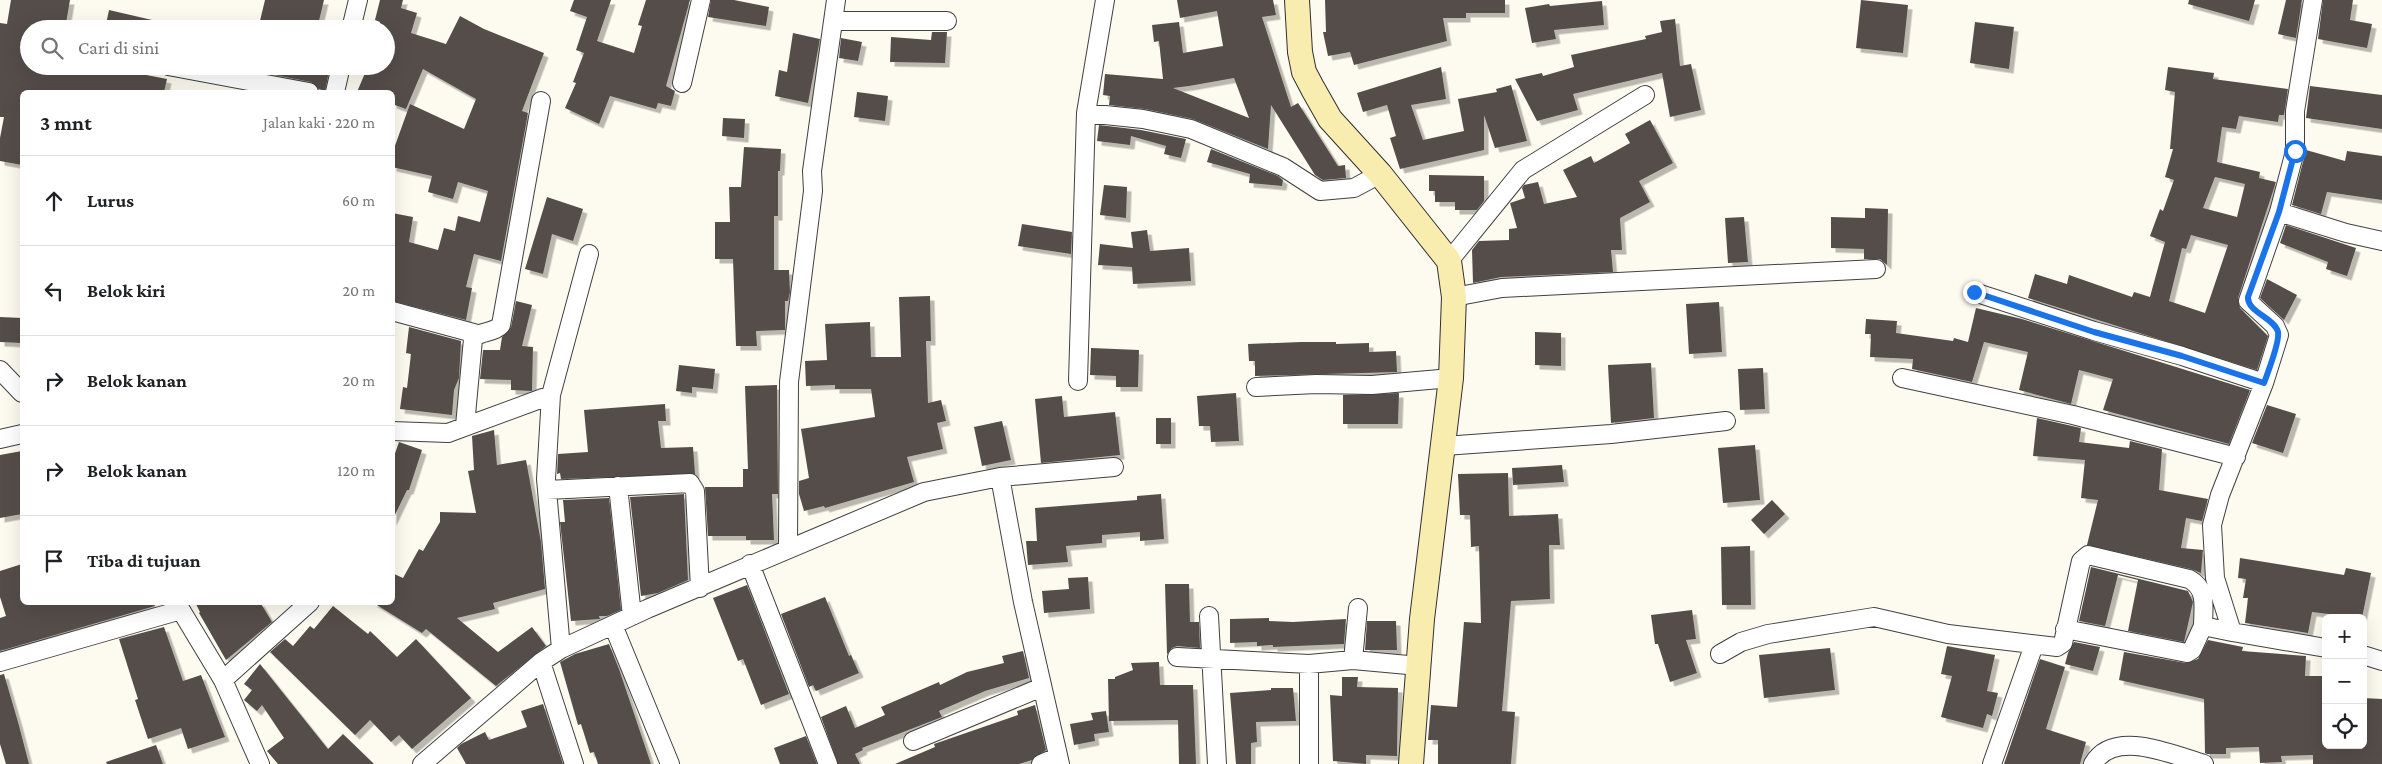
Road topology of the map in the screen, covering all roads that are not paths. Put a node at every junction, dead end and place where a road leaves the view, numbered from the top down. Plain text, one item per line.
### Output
1 (358, 0) edge
2 (700, 0) edge
3 (836, 0) edge
4 (1105, 0) edge
5 (1297, 0) edge
6 (2313, 0) edge
7 (352, 20) edge
8 (833, 21) junction
9 (947, 21) dead end
10 (217, 75) edge
11 (339, 75) edge
12 (682, 83) dead end
13 (298, 90) edge
14 (335, 90) edge
15 (1645, 95) dead end
16 (541, 101) dead end
17 (1086, 113) junction
18 (1380, 174) junction
19 (2279, 212) junction
20 (2382, 241) edge
21 (589, 254) dead end
22 (1449, 261) junction
23 (1876, 269) dead end
24 (1974, 292) dead end
25 (1454, 297) junction
26 (395, 312) edge
27 (477, 334) junction
28 (0, 370) edge
29 (1451, 378) junction
30 (1902, 378) dead end
31 (1078, 382) dead end
32 (2264, 383) junction
33 (1256, 387) dead end
34 (20, 391) edge
35 (551, 395) junction
36 (1726, 421) dead end
37 (465, 426) junction
38 (395, 431) edge
39 (20, 434) edge
40 (0, 439) edge
41 (1444, 446) junction
42 (2236, 457) junction
43 (1114, 467) dead end
44 (1000, 476) junction
45 (618, 486) junction
46 (547, 490) junction
47 (788, 547) junction
48 (750, 564) junction
49 (700, 588) junction
50 (307, 605) edge
51 (178, 606) edge
52 (1358, 608) dead end
53 (632, 616) junction
54 (1209, 616) dead end
55 (613, 625) junction
56 (2203, 626) junction
57 (2065, 629) junction
58 (2232, 632) junction
59 (2034, 645) junction
60 (2322, 647) edge
61 (561, 648) junction
62 (1720, 654) dead end
63 (2367, 656) edge
64 (1177, 657) dead end
65 (1213, 658) junction
66 (1353, 660) junction
67 (0, 662) edge
68 (541, 662) junction
69 (2382, 662) edge
70 (1309, 664) junction
71 (1419, 666) junction
72 (223, 680) junction
73 (1042, 687) junction
74 (913, 741) dead end
75 (1053, 762) edge
76 (260, 764) edge
77 (422, 764) edge
78 (574, 764) edge
79 (670, 764) edge
80 (828, 764) edge
81 (1217, 764) edge
82 (1309, 764) edge
83 (1411, 764) edge
84 (1992, 764) edge
85 (2093, 764) edge
86 (2204, 764) edge

1 - 7 street
2 - 12 street
3 - 8 street
4 - 17 street
5 - 18 street
6 - 19 street
8 - 9 street
8 - 47 street
10 - 13 street
11 - 14 street
15 - 22 street
16 - 27 street
17 - 18 street
17 - 31 street
18 - 22 street
19 - 20 street
19 - 32 street
21 - 35 street
22 - 25 street
23 - 25 street
24 - 32 street
25 - 29 street
26 - 27 street
27 - 37 street
28 - 34 street
29 - 33 street
29 - 41 street
30 - 42 street
32 - 42 street
35 - 37 street
35 - 46 street
36 - 41 street
37 - 38 street
39 - 40 street
41 - 71 street
42 - 58 street
43 - 44 street
44 - 47 street
44 - 73 street
45 - 46 street
45 - 49 street
45 - 53 street
46 - 61 street
47 - 48 street
48 - 49 street
48 - 80 street
49 - 53 street
50 - 72 street
51 - 67 street
51 - 72 street
52 - 66 street
53 - 55 street
54 - 65 street
55 - 61 street
55 - 79 street
56 - 57 street
56 - 57 street
56 - 58 street
57 - 59 street
58 - 60 street
59 - 62 street
59 - 84 street
61 - 68 street
63 - 69 street
64 - 65 street
65 - 70 street
65 - 81 street
66 - 70 street
66 - 71 street
68 - 77 street
68 - 78 street
70 - 82 street
71 - 83 street
72 - 76 street
73 - 74 street
73 - 75 street
85 - 86 street

